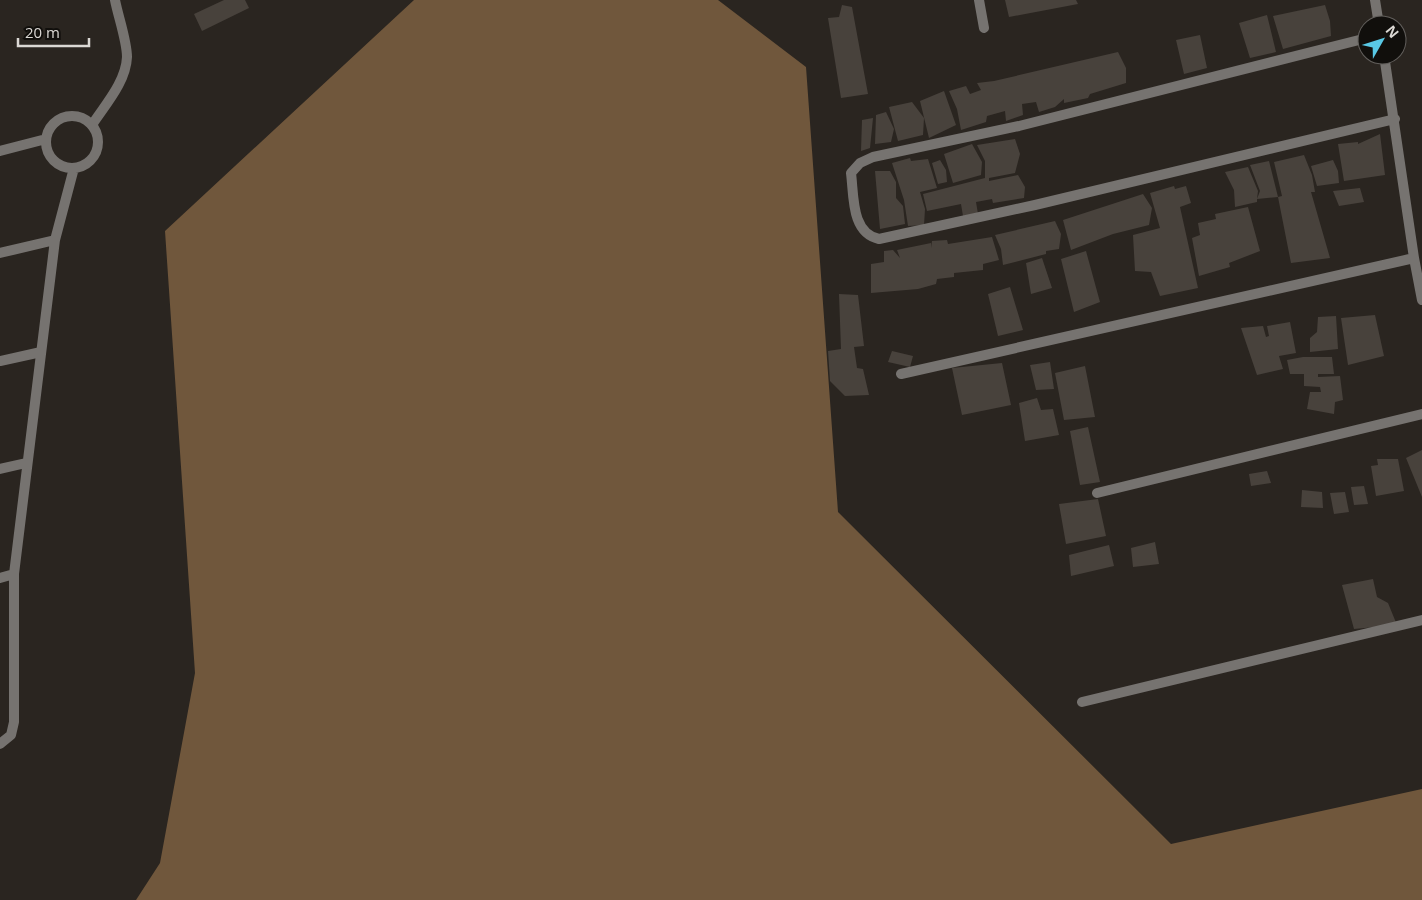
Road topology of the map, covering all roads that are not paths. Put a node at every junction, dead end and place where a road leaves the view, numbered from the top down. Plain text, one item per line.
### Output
1 (115, 0) edge
2 (979, 0) edge
3 (1375, 0) edge
4 (1377, 15) edge
5 (984, 28) dead end
6 (1357, 41) edge
7 (1386, 65) edge
8 (1395, 119) junction
9 (92, 125) junction
10 (46, 139) junction
11 (0, 151) edge
12 (74, 168) junction
13 (55, 240) junction
14 (0, 253) edge
15 (1414, 258) junction
16 (1422, 300) edge
17 (41, 352) junction
18 (0, 361) edge
19 (901, 374) dead end
20 (1422, 414) edge
21 (26, 463) junction
22 (0, 469) edge
23 (1097, 492) dead end
24 (14, 574) junction
25 (0, 578) edge
26 (1422, 620) edge
27 (1082, 702) dead end
28 (0, 744) edge

1 - 9 street
2 - 5 street
3 - 4 street
6 - 8 street
7 - 8 street
8 - 15 street
9 - 10 street
9 - 12 street
10 - 11 street
10 - 12 street
12 - 13 street
13 - 14 street
13 - 17 street
15 - 16 street
15 - 19 street
17 - 18 street
17 - 21 street
20 - 23 street
21 - 22 street
21 - 24 street
24 - 25 street
24 - 28 street
26 - 27 street

